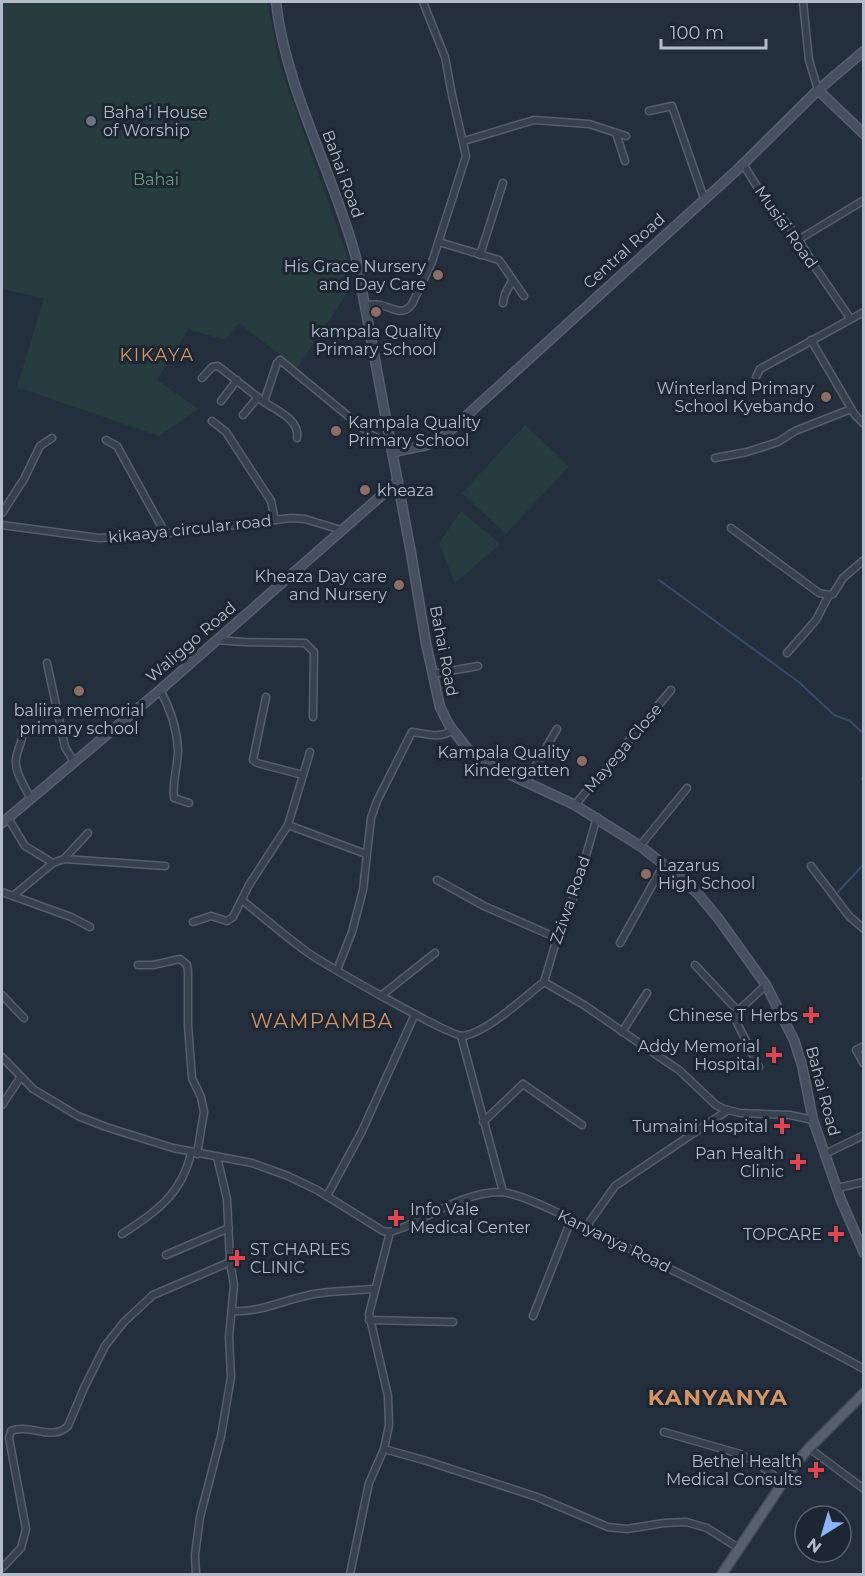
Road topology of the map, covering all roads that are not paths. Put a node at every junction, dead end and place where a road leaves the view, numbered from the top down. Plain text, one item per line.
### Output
1 (276, 2) edge
2 (423, 2) edge
3 (803, 2) edge
4 (864, 51) edge
5 (818, 90) junction
6 (649, 111) dead end
7 (616, 133) junction
8 (864, 134) edge
9 (626, 136) dead end
10 (464, 141) junction
11 (625, 161) dead end
12 (743, 164) junction
13 (503, 183) dead end
14 (704, 198) junction
15 (864, 200) edge
16 (798, 240) junction
17 (439, 242) junction
18 (480, 255) junction
19 (512, 282) junction
20 (524, 296) dead end
21 (503, 303) dead end
22 (366, 305) junction
23 (864, 312) edge
24 (850, 318) junction
25 (811, 340) junction
26 (756, 377) dead end
27 (202, 378) dead end
28 (237, 380) junction
29 (258, 397) junction
30 (221, 401) dead end
31 (264, 402) junction
32 (851, 409) junction
33 (243, 415) dead end
34 (212, 421) dead end
35 (864, 424) edge
36 (52, 438) dead end
37 (297, 438) dead end
38 (106, 440) dead end
39 (392, 448) junction
40 (715, 458) dead end
41 (398, 481) junction
42 (2, 513) edge
43 (275, 520) junction
44 (2, 525) edge
45 (731, 528) dead end
46 (341, 530) junction
47 (165, 533) junction
48 (864, 560) edge
49 (830, 595) junction
50 (217, 640) junction
51 (787, 653) dead end
52 (47, 663) dead end
53 (478, 666) dead end
54 (433, 674) junction
55 (160, 690) junction
56 (671, 690) dead end
57 (266, 697) dead end
58 (313, 717) dead end
59 (557, 729) dead end
60 (453, 730) junction
61 (22, 731) dead end
62 (310, 752) dead end
63 (74, 762) junction
64 (303, 775) junction
65 (526, 782) junction
66 (687, 788) dead end
67 (31, 799) junction
68 (189, 803) dead end
69 (575, 806) junction
70 (597, 818) junction
71 (5, 821) edge
72 (288, 825) junction
73 (88, 833) dead end
74 (640, 846) junction
75 (366, 854) junction
76 (64, 859) junction
77 (53, 863) junction
78 (664, 864) junction
79 (165, 866) dead end
80 (811, 866) dead end
81 (437, 880) dead end
82 (2, 892) edge
83 (13, 896) junction
84 (242, 900) junction
85 (193, 922) dead end
86 (90, 927) dead end
87 (864, 929) edge
88 (557, 938) junction
89 (620, 943) dead end
90 (435, 953) dead end
91 (138, 965) dead end
92 (695, 965) dead end
93 (337, 970) junction
94 (544, 982) junction
95 (766, 985) junction
96 (647, 993) dead end
97 (2, 995) edge
98 (382, 995) junction
99 (738, 1011) junction
100 (415, 1014) junction
101 (24, 1018) dead end
102 (622, 1032) junction
103 (461, 1036) junction
104 (864, 1046) edge
105 (2, 1057) edge
106 (864, 1064) edge
107 (759, 1067) dead end
108 (20, 1078) junction
109 (2, 1105) edge
110 (728, 1110) junction
111 (813, 1120) junction
112 (483, 1122) junction
113 (582, 1125) dead end
114 (864, 1135) edge
115 (194, 1153) junction
116 (825, 1154) junction
117 (217, 1157) junction
118 (864, 1182) edge
119 (837, 1188) junction
120 (503, 1192) junction
121 (327, 1196) junction
122 (571, 1220) junction
123 (586, 1227) junction
124 (229, 1228) junction
125 (390, 1232) junction
126 (122, 1234) dead end
127 (864, 1253) edge
128 (166, 1255) dead end
129 (230, 1262) junction
130 (375, 1288) junction
131 (232, 1311) junction
132 (533, 1316) dead end
133 (369, 1320) junction
134 (453, 1322) dead end
135 (864, 1369) edge
136 (864, 1393) edge
137 (664, 1432) dead end
138 (809, 1448) junction
139 (384, 1449) junction
140 (782, 1482) junction
141 (864, 1489) edge
142 (740, 1549) junction
143 (2, 1568) edge
144 (196, 1575) edge
145 (350, 1575) edge
146 (722, 1575) edge

1 - 22 street, Bahai Road
2 - 10 street
3 - 5 street
4 - 5 street, Central Road
5 - 8 street
5 - 12 street, Central Road
6 - 14 street
7 - 9 street
7 - 10 street
7 - 11 street
10 - 17 street
12 - 14 street, Central Road
12 - 16 street, Musisi Road
13 - 18 street
14 - 39 street, Central Road
15 - 16 street
16 - 24 street, Musisi Road
17 - 18 street
17 - 22 street
18 - 19 street
19 - 20 street
19 - 21 street
22 - 39 street, Bahai Road
23 - 24 street
24 - 25 street
25 - 26 street
25 - 32 street
27 - 28 street
28 - 29 street
28 - 30 street
29 - 31 street
29 - 33 street
31 - 37 street
31 - 39 street
32 - 35 street
32 - 40 street
34 - 43 street
36 - 42 street
38 - 47 street
39 - 41 street, Bahai Road
41 - 46 street, Waliggo Road
41 - 54 street, Bahai Road
43 - 46 street, kikaaya circular road
43 - 47 street, kikaaya circular road
44 - 47 street, kikaaya circular road
45 - 49 street
46 - 50 street, Waliggo Road
48 - 49 street
49 - 51 street
50 - 55 street, Waliggo Road
50 - 58 street
52 - 63 street
53 - 54 street
54 - 60 street, Bahai Road
55 - 63 street, Waliggo Road
55 - 68 street
56 - 69 street, Mayega Close
57 - 64 street
59 - 65 street
60 - 65 street, Bahai Road
60 - 75 street
61 - 67 street
62 - 64 street
63 - 67 street, Waliggo Road
64 - 72 street
65 - 69 street, Bahai Road
66 - 74 street
67 - 71 street, Waliggo Road
69 - 70 street, Bahai Road
70 - 74 street, Bahai Road
70 - 88 street, Zziwa Road
71 - 77 street
72 - 75 street
72 - 84 street
73 - 76 street
74 - 78 street, Bahai Road
75 - 93 street
76 - 77 street
76 - 79 street
77 - 83 street
78 - 89 street
78 - 95 street, Bahai Road
80 - 87 street
81 - 88 street
82 - 83 street
83 - 86 street
84 - 85 street
84 - 93 street
88 - 94 street, Zziwa Road
90 - 98 street
91 - 115 street
92 - 99 street
93 - 98 street
94 - 102 street
94 - 103 street
95 - 99 street
95 - 111 street, Bahai Road
96 - 102 street
97 - 101 street
98 - 100 street
99 - 107 street
100 - 103 street
100 - 121 street
102 - 110 street
103 - 112 street
104 - 106 street
105 - 108 street
108 - 109 street
108 - 115 street
110 - 111 street
110 - 123 street
111 - 116 street, Bahai Road
112 - 113 street
112 - 120 street
114 - 116 street
115 - 117 street
115 - 126 street
116 - 119 street, Bahai Road
117 - 121 street
117 - 124 street
118 - 119 street
119 - 127 street, Bahai Road
120 - 122 street, Kanyanya Road
120 - 125 street, Kanyanya Road
121 - 125 street
122 - 123 street, Kanyanya Road
122 - 132 street
123 - 135 street, Kanyanya Road
124 - 128 street
124 - 129 street
125 - 130 street
129 - 131 street
129 - 143 street
130 - 131 street
130 - 133 street
131 - 144 street
133 - 134 street
133 - 139 street
136 - 138 main road
137 - 140 street
138 - 140 main road
138 - 141 street
139 - 142 street
139 - 145 street
140 - 142 main road
142 - 146 main road

